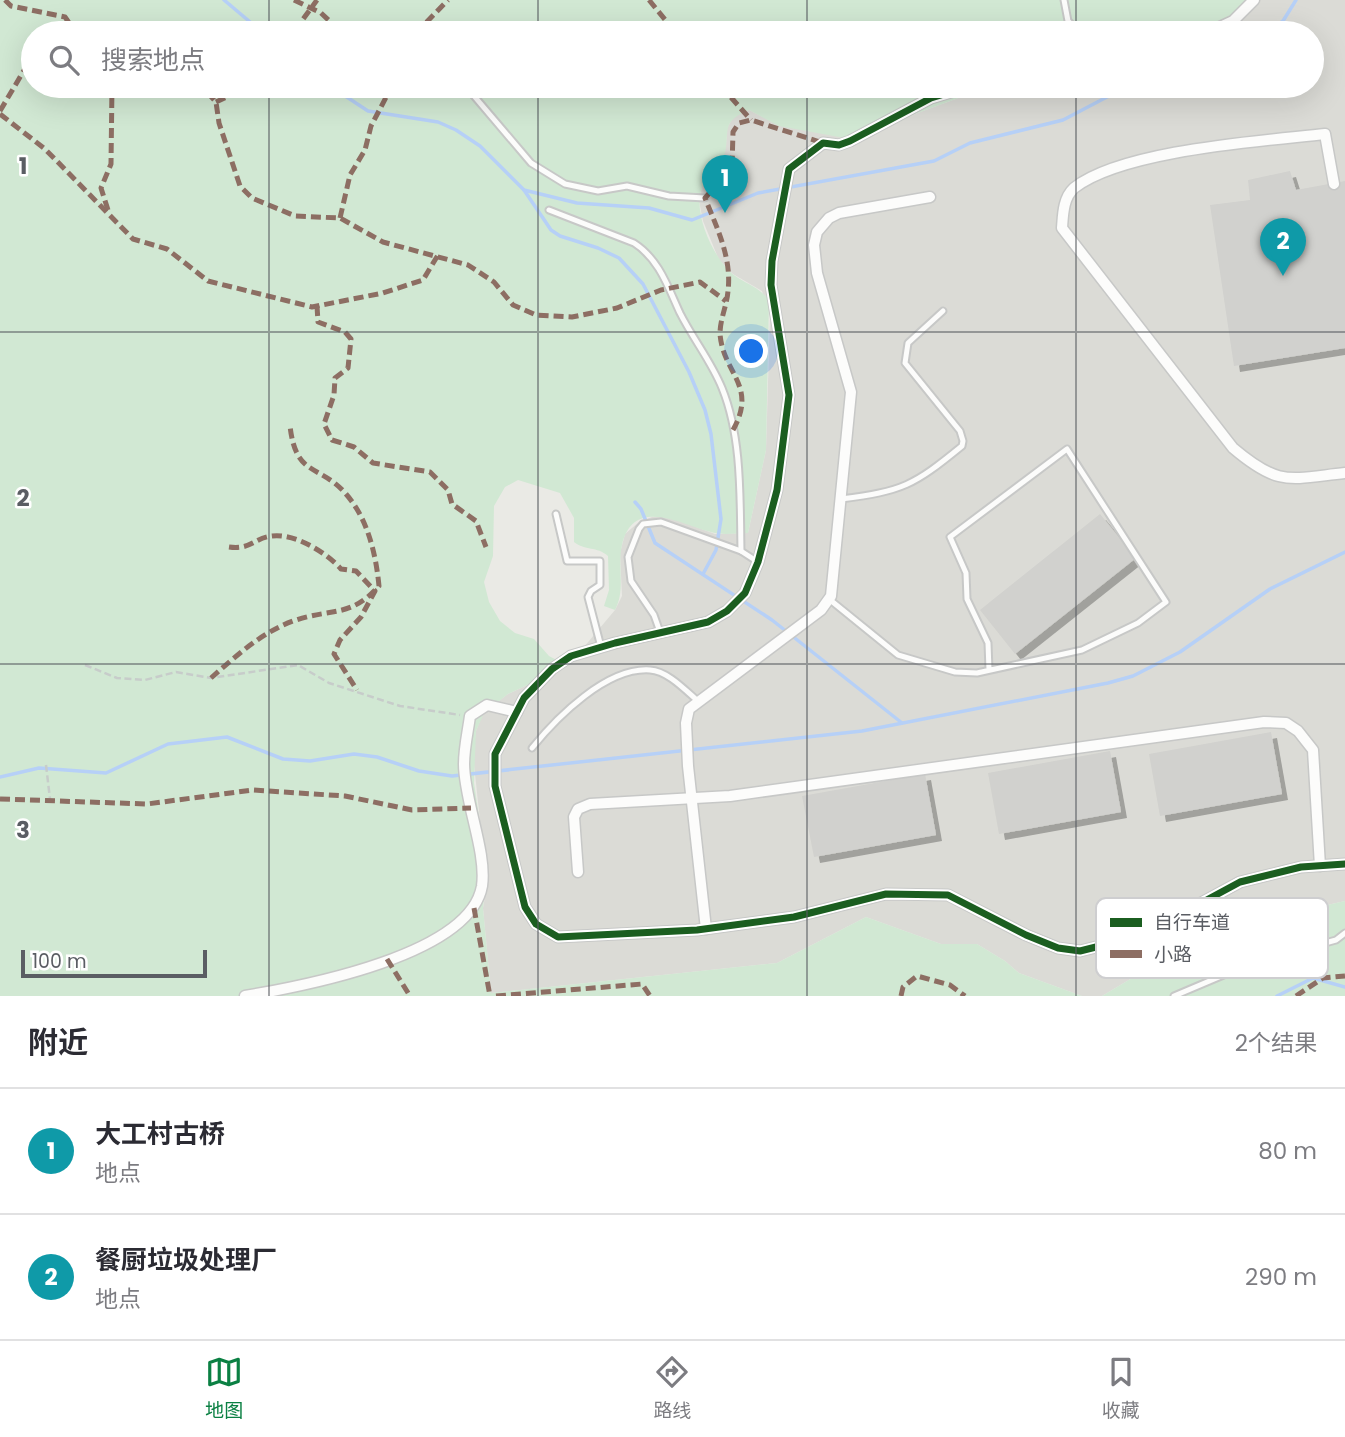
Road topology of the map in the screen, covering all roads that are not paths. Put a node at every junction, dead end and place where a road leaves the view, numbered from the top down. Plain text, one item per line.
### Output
1 (1064, 0) edge
2 (1254, 0) edge
3 (1068, 21) edge
4 (1233, 21) edge
5 (476, 98) edge
6 (931, 98) edge
7 (1334, 184) dead end
8 (930, 197) dead end
9 (705, 198) dead end
10 (549, 210) dead end
11 (943, 312) dead end
12 (1345, 472) edge
13 (841, 499) junction
14 (556, 514) dead end
15 (741, 551) junction
16 (758, 562) junction
17 (829, 599) junction
18 (660, 632) junction
19 (601, 647) junction
20 (989, 670) junction
21 (699, 702) junction
22 (517, 712) junction
23 (532, 748) dead end
24 (691, 798) junction
25 (1345, 864) edge
26 (1320, 866) junction
27 (578, 872) dead end
28 (1210, 898) edge
29 (706, 929) junction
30 (1345, 933) edge
31 (1328, 942) edge
32 (1096, 947) edge
33 (1217, 978) edge
34 (245, 996) edge
35 (1174, 996) edge

1 - 3 lane
2 - 4 street
5 - 9 lane
6 - 16 street
7 - 12 street
8 - 13 street
10 - 15 lane
11 - 13 lane
13 - 17 street
14 - 19 lane
15 - 16 lane
15 - 18 lane
16 - 18 street
17 - 20 lane
17 - 21 street
18 - 19 street
19 - 22 street
20 - 20 lane
21 - 23 lane
21 - 24 street
22 - 29 street
22 - 34 street
24 - 26 street
24 - 27 street
24 - 29 street
25 - 26 street
26 - 28 street
29 - 32 street
30 - 31 lane
33 - 35 lane

